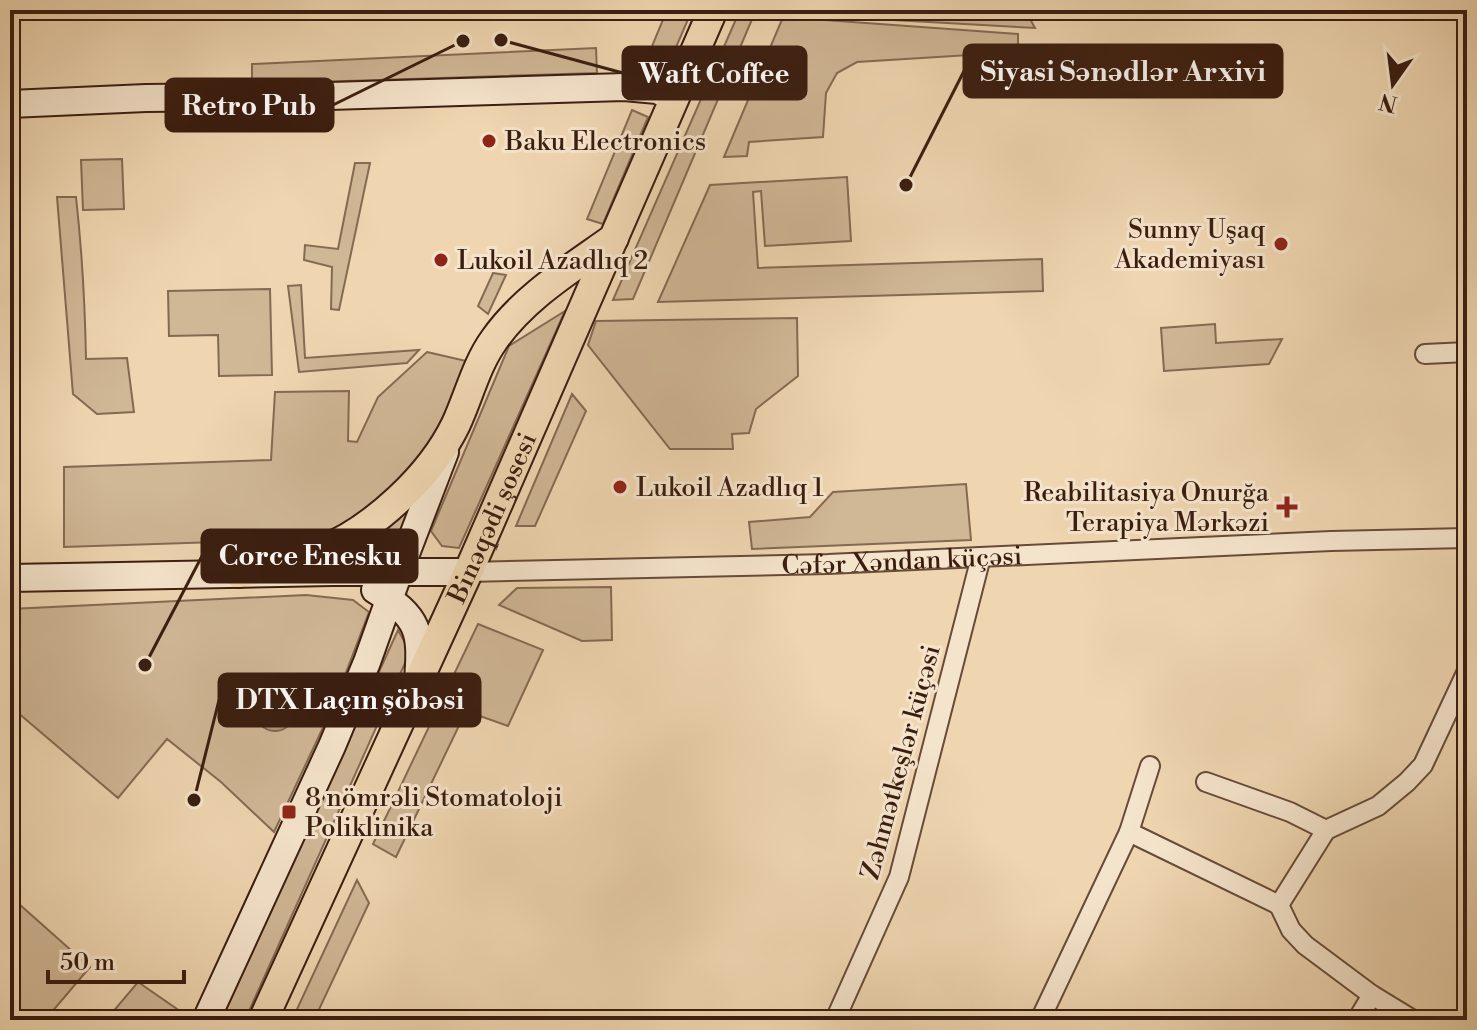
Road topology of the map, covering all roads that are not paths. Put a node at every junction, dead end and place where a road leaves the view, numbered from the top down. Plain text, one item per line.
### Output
1 (713, 10) edge
2 (675, 98) junction
3 (10, 104) edge
4 (615, 237) junction
5 (1467, 352) edge
6 (1425, 354) dead end
7 (455, 426) junction
8 (415, 529) junction
9 (1467, 538) edge
10 (981, 557) junction
11 (332, 572) junction
12 (399, 572) junction
13 (438, 572) junction
14 (468, 572) junction
15 (238, 573) junction
16 (10, 578) edge
17 (390, 599) junction
18 (1467, 671) edge
19 (418, 682) junction
20 (1150, 766) dead end
21 (1206, 782) dead end
22 (1326, 830) junction
23 (1129, 832) junction
24 (1279, 905) junction
25 (1372, 995) junction
26 (206, 1020) edge
27 (263, 1020) edge
28 (835, 1020) edge
29 (1040, 1020) edge
30 (1357, 1020) edge
31 (1413, 1020) edge

1 - 2 main road, Binəqədi şosesi
2 - 3 street
2 - 4 main road, Binəqədi şosesi
4 - 7 main road
4 - 14 main road, Binəqədi şosesi
5 - 6 street
7 - 8 street
7 - 15 main road
8 - 12 street
8 - 13 street
9 - 10 street, Cəfər Xəndan küçəsi
10 - 14 street, Cəfər Xəndan küçəsi
10 - 28 street, Zəhmətkeşlər küçəsi
11 - 12 street
11 - 15 street
11 - 17 street
12 - 13 street
12 - 17 street
13 - 14 street
14 - 19 main road, Binəqədi şosesi
15 - 16 street
17 - 19 street
17 - 26 street
18 - 22 street
19 - 27 main road, Binəqədi şosesi
20 - 23 street
21 - 22 street
22 - 24 street
23 - 24 street
23 - 29 street
24 - 25 street
25 - 30 street
25 - 31 street

